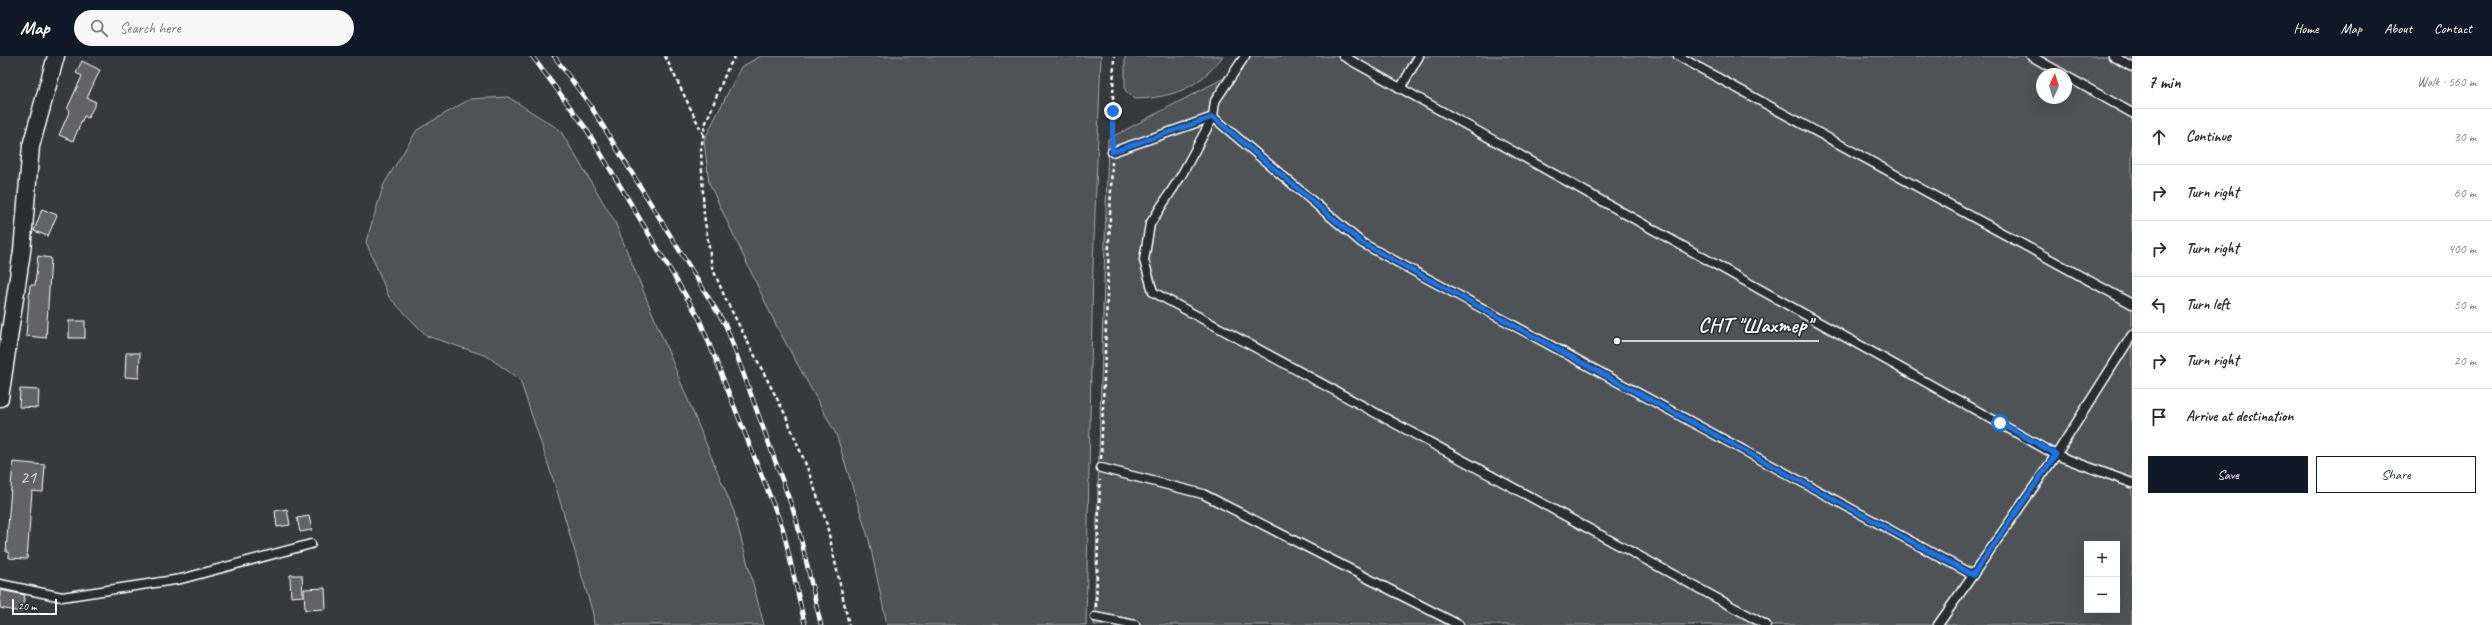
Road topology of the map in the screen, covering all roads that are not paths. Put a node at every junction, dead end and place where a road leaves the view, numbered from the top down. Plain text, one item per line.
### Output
1 (56, 56) edge
2 (1246, 56) edge
3 (1343, 56) edge
4 (1419, 56) edge
5 (1678, 56) edge
6 (2031, 56) edge
7 (2112, 56) edge
8 (2132, 67) edge
9 (2052, 68) edge
10 (2072, 79) edge
11 (1400, 89) junction
12 (2132, 113) edge
13 (1213, 117) junction
14 (1112, 152) road end
15 (2132, 304) edge
16 (2132, 335) edge
17 (0, 398) edge
18 (2056, 454) junction
19 (1101, 468) road end
20 (2132, 483) edge
21 (312, 544) dead end
22 (1973, 575) junction
23 (0, 584) edge
24 (1095, 617) road end
25 (1135, 625) edge
26 (1458, 625) edge
27 (1766, 625) edge
28 (1938, 625) edge

1 - 17 street
2 - 13 lane
3 - 11 lane
4 - 11 lane
5 - 15 lane
6 - 9 lane
7 - 8 lane
10 - 12 lane
11 - 18 lane
13 - 14 lane
13 - 22 lane
13 - 27 lane
16 - 18 lane
18 - 20 lane
18 - 22 lane
19 - 26 lane
21 - 23 lane
22 - 28 lane
24 - 25 lane

